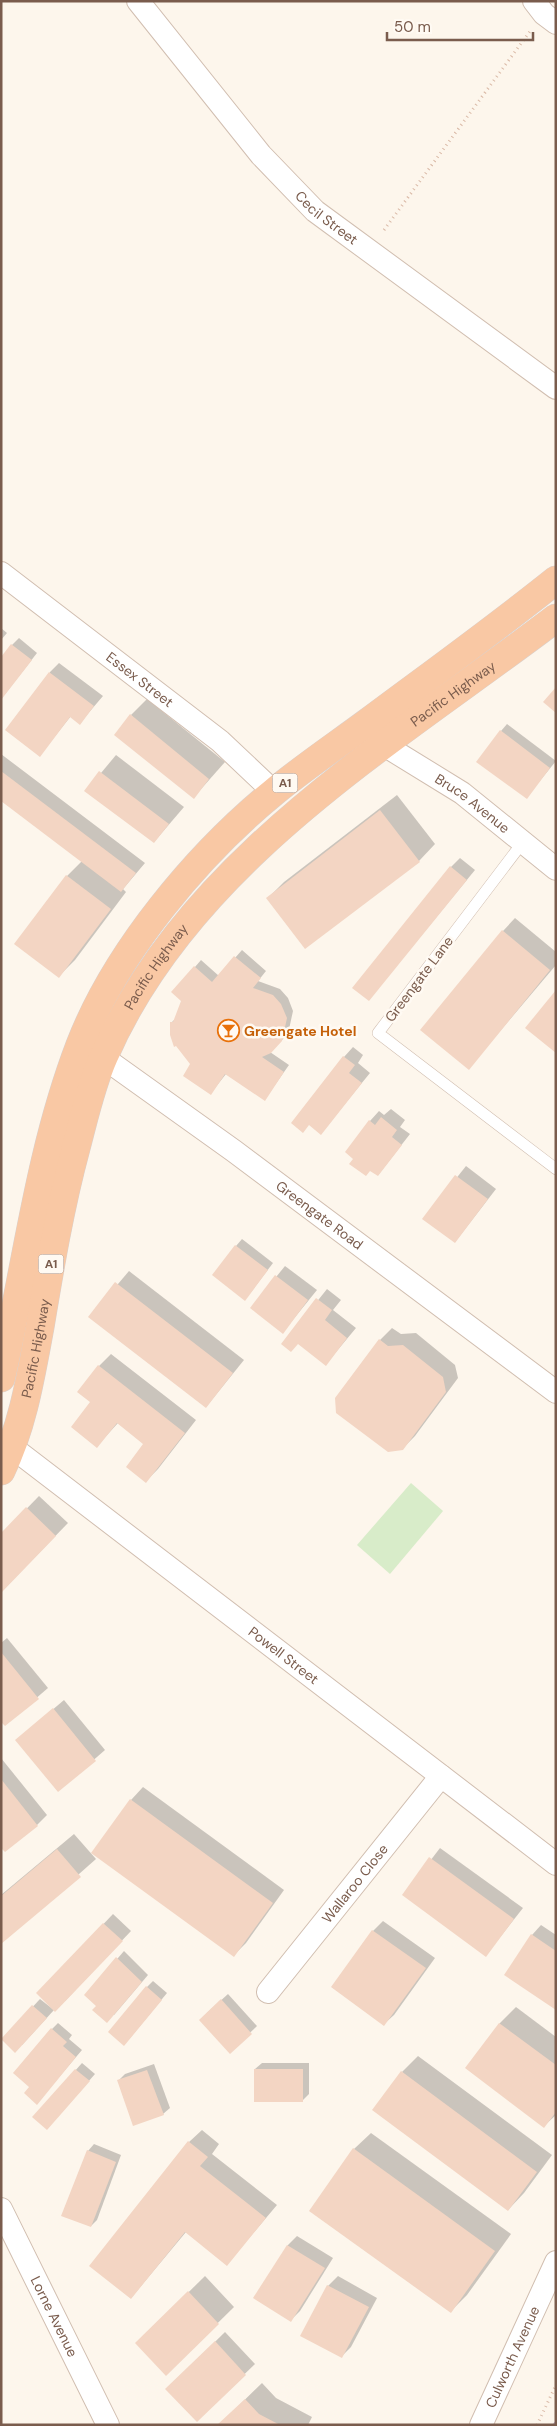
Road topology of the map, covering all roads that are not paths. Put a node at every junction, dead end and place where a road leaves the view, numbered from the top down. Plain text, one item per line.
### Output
1 (138, 1) edge
2 (556, 388) edge
3 (1, 573) edge
4 (556, 580) edge
5 (556, 618) edge
6 (384, 745) junction
7 (274, 792) junction
8 (523, 842) junction
9 (556, 869) edge
10 (81, 1042) junction
11 (104, 1057) junction
12 (556, 1169) edge
13 (1, 1378) edge
14 (556, 1392) edge
15 (7, 1459) edge
16 (441, 1776) junction
17 (556, 1864) edge
18 (268, 1992) dead end
19 (1, 2209) edge
20 (556, 2262) edge
21 (108, 2425) edge
22 (481, 2425) edge

1 - 2 street, Cecil Street
3 - 7 street, Essex Street
4 - 7 highway, Pacific Highway / A1
5 - 6 highway, Pacific Highway / A1
6 - 8 street, Bruce Avenue
6 - 11 highway, Pacific Highway / A1
7 - 10 highway, Pacific Highway / A1
8 - 9 street, Bruce Avenue
8 - 12 lane, Greengate Lane
10 - 11 street, Greengate Road
10 - 13 highway, Pacific Highway / A1
11 - 14 street, Greengate Road
11 - 15 highway, Pacific Highway / A1
15 - 16 street, Powell Street
16 - 17 street, Powell Street
16 - 18 street, Wallaroo Close
19 - 21 street, Lorne Avenue
20 - 22 street, Culworth Avenue

